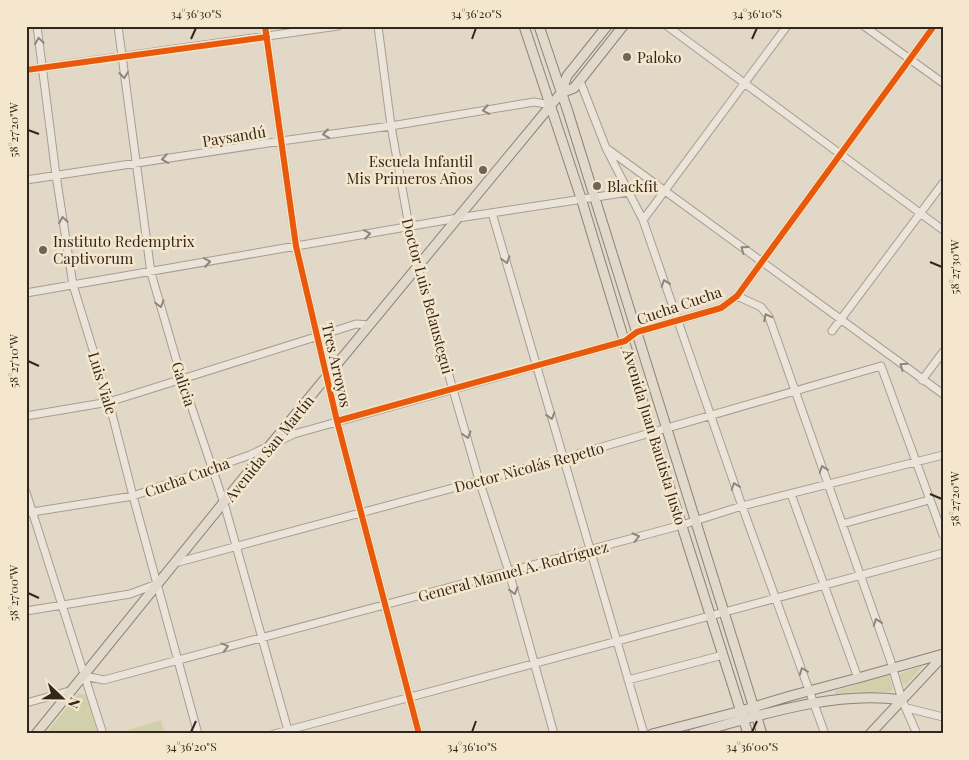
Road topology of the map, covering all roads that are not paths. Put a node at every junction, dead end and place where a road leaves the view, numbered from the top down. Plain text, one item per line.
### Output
1 (37, 26) edge
2 (118, 26) edge
3 (265, 26) edge
4 (338, 26) edge
5 (378, 26) edge
6 (524, 26) edge
7 (539, 26) edge
8 (607, 26) edge
9 (624, 26) edge
10 (667, 26) edge
11 (787, 26) edge
12 (864, 26) edge
13 (934, 26) edge
14 (267, 37) junction
15 (122, 58) junction
16 (910, 59) junction
17 (43, 68) junction
18 (26, 70) edge
19 (580, 81) junction
20 (943, 83) edge
21 (744, 84) junction
22 (561, 93) junction
23 (551, 105) junction
24 (391, 126) junction
25 (281, 141) junction
26 (606, 148) junction
27 (841, 154) junction
28 (136, 164) junction
29 (56, 175) junction
30 (26, 180) edge
31 (943, 183) edge
32 (665, 190) junction
33 (629, 192) junction
34 (594, 197) junction
35 (581, 198) junction
36 (492, 213) junction
37 (920, 213) junction
38 (458, 218) junction
39 (643, 220) junction
40 (408, 227) junction
41 (943, 230) edge
42 (296, 246) junction
43 (762, 261) junction
44 (418, 268) junction
45 (151, 273) junction
46 (72, 285) junction
47 (26, 293) edge
48 (737, 296) junction
49 (678, 320) junction
50 (840, 320) junction
51 (370, 325) junction
52 (832, 331) dead end
53 (636, 332) junction
54 (317, 336) junction
55 (625, 341) junction
56 (943, 352) edge
57 (888, 356) junction
58 (536, 366) junction
59 (881, 366) junction
60 (327, 377) junction
61 (182, 380) junction
62 (922, 380) junction
63 (453, 388) junction
64 (795, 391) junction
65 (943, 394) edge
66 (109, 402) junction
67 (710, 414) junction
68 (26, 416) edge
69 (337, 421) junction
70 (666, 428) junction
71 (652, 432) junction
72 (271, 444) junction
73 (943, 455) edge
74 (564, 458) junction
75 (916, 462) junction
76 (212, 467) junction
77 (479, 480) junction
78 (828, 484) junction
79 (26, 492) edge
80 (791, 494) junction
81 (133, 496) junction
82 (929, 500) junction
83 (224, 503) junction
84 (742, 506) junction
85 (29, 513) edge
86 (360, 513) junction
87 (695, 522) junction
88 (842, 524) junction
89 (682, 525) junction
90 (943, 535) edge
91 (237, 547) junction
92 (590, 549) junction
93 (943, 553) edge
94 (175, 563) junction
95 (509, 572) junction
96 (860, 575) junction
97 (157, 584) junction
98 (824, 586) junction
99 (776, 598) junction
100 (62, 604) junction
101 (385, 606) junction
102 (26, 611) edge
103 (724, 613) junction
104 (712, 616) junction
105 (261, 638) junction
106 (617, 641) junction
107 (723, 654) junction
108 (943, 655) edge
109 (178, 660) junction
110 (534, 664) junction
111 (894, 668) junction
112 (84, 676) junction
113 (858, 678) junction
114 (628, 680) junction
115 (73, 690) junction
116 (810, 690) junction
117 (790, 696) junction
118 (409, 698) junction
119 (877, 698) junction
120 (26, 702) edge
121 (815, 703) junction
122 (904, 704) junction
123 (793, 707) junction
124 (755, 712) junction
125 (742, 715) junction
126 (943, 717) edge
127 (885, 718) junction
128 (288, 732) edge
129 (36, 734) edge
130 (103, 734) edge
131 (198, 734) edge
132 (274, 734) edge
133 (419, 734) edge
134 (554, 734) edge
135 (644, 734) edge
136 (652, 734) edge
137 (692, 734) edge
138 (748, 734) edge
139 (762, 734) edge
140 (825, 734) edge
141 (870, 734) edge
142 (917, 734) edge

17 -> 1 street, Luis Viale
2 - 15 street, Galicia
3 - 14 street, Tres Arroyos
4 - 14 street
5 - 24 street, Doctor Luis Belaustegui
6 - 23 main road, Avenida Juan Bautista Justo
7 - 22 main road, Avenida Juan Bautista Justo
8 - 22 main road, Avenida San Martín
9 - 19 main road, Avenida San Martín
10 - 21 street
11 - 21 street
12 - 16 street
13 - 16 street, Cucha Cucha
14 - 15 street
14 - 25 street, Tres Arroyos
15 - 17 street
15 -> 28 street, Galicia
16 - 20 street
16 - 27 street, Cucha Cucha
17 - 18 street
17 - 29 street, Luis Viale
19 - 22 main road, Avenida San Martín
19 - 26 street
21 - 27 street
21 - 32 street
22 - 23 main road, Avenida San Martín
22 - 34 main road, Avenida Juan Bautista Justo
23 -> 24 street, Paysandú
23 - 35 main road, Avenida Juan Bautista Justo
23 - 38 main road, Avenida San Martín
24 -> 25 street, Paysandú
24 - 40 street, Doctor Luis Belaustegui
25 -> 28 street, Paysandú
25 - 42 street, Tres Arroyos
26 - 32 street
26 - 33 street
27 - 37 street
27 - 43 street, Cucha Cucha
28 - 29 street, Paysandú
28 - 45 street, Galicia
29 - 30 street, Paysandú
46 -> 29 street, Luis Viale
31 - 37 street
32 - 39 street
43 -> 32 street
33 - 34 street
33 - 39 street
34 - 35 street
34 - 53 main road, Avenida Juan Bautista Justo
35 - 36 street
35 - 55 main road, Avenida Juan Bautista Justo
36 - 38 street
36 -> 58 street
37 - 41 street
37 - 50 street
38 - 40 street
38 - 44 main road, Avenida San Martín
49 -> 39 street
42 -> 40 street
40 - 44 street, Doctor Luis Belaustegui
45 -> 42 street
42 - 54 street, Tres Arroyos
43 - 48 street, Cucha Cucha
43 - 50 street
44 - 51 main road, Avenida San Martín
44 - 63 street, Doctor Luis Belaustegui
45 - 46 street
45 -> 61 street, Galicia
46 - 47 street
46 - 66 street, Luis Viale
48 - 49 street, Cucha Cucha
64 -> 48 street
49 - 53 street, Cucha Cucha
49 - 67 street
50 - 52 street
50 - 57 street
51 - 54 street
51 - 60 main road, Avenida San Martín
53 - 55 street, Cucha Cucha
53 - 70 main road, Avenida Juan Bautista Justo
54 - 60 street, Tres Arroyos
54 - 61 street
55 - 58 street, Cucha Cucha
55 - 71 main road, Avenida Juan Bautista Justo
56 - 62 street
57 - 59 street
62 -> 57 street
58 - 63 street, Cucha Cucha
58 -> 74 street
59 - 64 street, Doctor Nicolás Repetto
59 - 75 street
60 - 69 street, Tres Arroyos
60 - 72 main road, Avenida San Martín
61 - 66 street
61 - 76 street, Galicia
62 - 65 street
63 - 69 street, Cucha Cucha
63 -> 77 street, Doctor Luis Belaustegui
64 - 67 street, Doctor Nicolás Repetto
78 -> 64 street
66 - 68 street
66 - 81 street, Luis Viale
67 - 70 street, Doctor Nicolás Repetto
84 -> 67 street
69 - 72 street, Cucha Cucha
69 - 86 street, Tres Arroyos
70 - 71 street, Doctor Nicolás Repetto
70 - 87 main road, Avenida Juan Bautista Justo
71 - 74 street, Doctor Nicolás Repetto
71 - 89 main road, Avenida Juan Bautista Justo
72 - 76 street, Cucha Cucha
72 - 83 main road, Avenida San Martín
73 - 75 street, General Manuel A. Rodríguez
74 - 77 street, Doctor Nicolás Repetto
74 - 92 street
75 - 78 street, General Manuel A. Rodríguez
75 - 82 street
76 - 81 street, Cucha Cucha
76 - 83 street, Galicia
77 - 86 street, Doctor Nicolás Repetto
77 - 95 street, Doctor Luis Belaustegui
78 - 80 street, General Manuel A. Rodríguez
78 - 88 street
79 - 85 street
80 - 84 street, General Manuel A. Rodríguez
80 - 98 street
81 - 85 street, Cucha Cucha
81 - 97 street, Luis Viale
82 - 88 street
82 - 90 street
83 - 91 street, Galicia
83 - 94 main road, Avenida San Martín
84 - 87 street, General Manuel A. Rodríguez
84 - 99 street
85 - 100 street
86 - 91 street, Doctor Nicolás Repetto
86 - 101 street, Tres Arroyos
87 - 89 street, General Manuel A. Rodríguez
87 - 103 main road, Avenida Juan Bautista Justo
88 - 96 street
92 -> 89 street, General Manuel A. Rodríguez
89 - 104 main road, Avenida Juan Bautista Justo
91 - 94 street, Doctor Nicolás Repetto
91 - 105 street, Galicia
92 - 95 street, General Manuel A. Rodríguez
92 - 106 street
93 - 96 street
94 - 97 main road, Avenida San Martín
95 - 101 street, General Manuel A. Rodríguez
95 -> 110 street, Doctor Luis Belaustegui
96 - 98 street
111 -> 96 street
97 - 100 street
97 - 109 street, Luis Viale
97 - 112 main road, Avenida San Martín
98 - 99 street
98 - 113 street
99 - 103 street
116 -> 99 street
100 - 102 street
100 - 112 street
101 - 105 street, General Manuel A. Rodríguez
101 - 118 street, Tres Arroyos
103 - 104 street
103 - 124 main road, Avenida Juan Bautista Justo
104 - 106 street
104 - 107 main road, Avenida Juan Bautista Justo
109 -> 105 street, General Manuel A. Rodríguez
105 - 128 street, Galicia
106 - 110 street
106 - 114 street
107 - 114 street
107 - 125 main road, Avenida Juan Bautista Justo
108 - 111 main road
108 - 122 main road
109 - 112 street, General Manuel A. Rodríguez
109 - 131 street, Luis Viale
110 - 118 street
110 - 134 street, Doctor Luis Belaustegui
111 - 113 main road
111 - 122 street
112 - 115 main road, Avenida San Martín
112 - 130 street
113 - 116 main road
114 - 135 street
115 - 120 street
115 - 129 main road, Avenida San Martín
116 - 117 main road
116 - 121 street
117 - 123 main road
117 - 124 main road
118 - 128 street
118 - 133 street, Tres Arroyos
119 - 121 main road
119 - 122 main road
119 - 127 main road
121 - 123 main road
121 - 140 street
122 - 126 street
122 - 127 main road
122 - 142 street
123 - 124 main road
124 - 125 main road
124 - 139 main road, Avenida Juan Bautista Justo
125 - 136 main road
125 - 137 main road
125 - 138 main road, Avenida Juan Bautista Justo
127 - 141 main road
128 - 132 street

